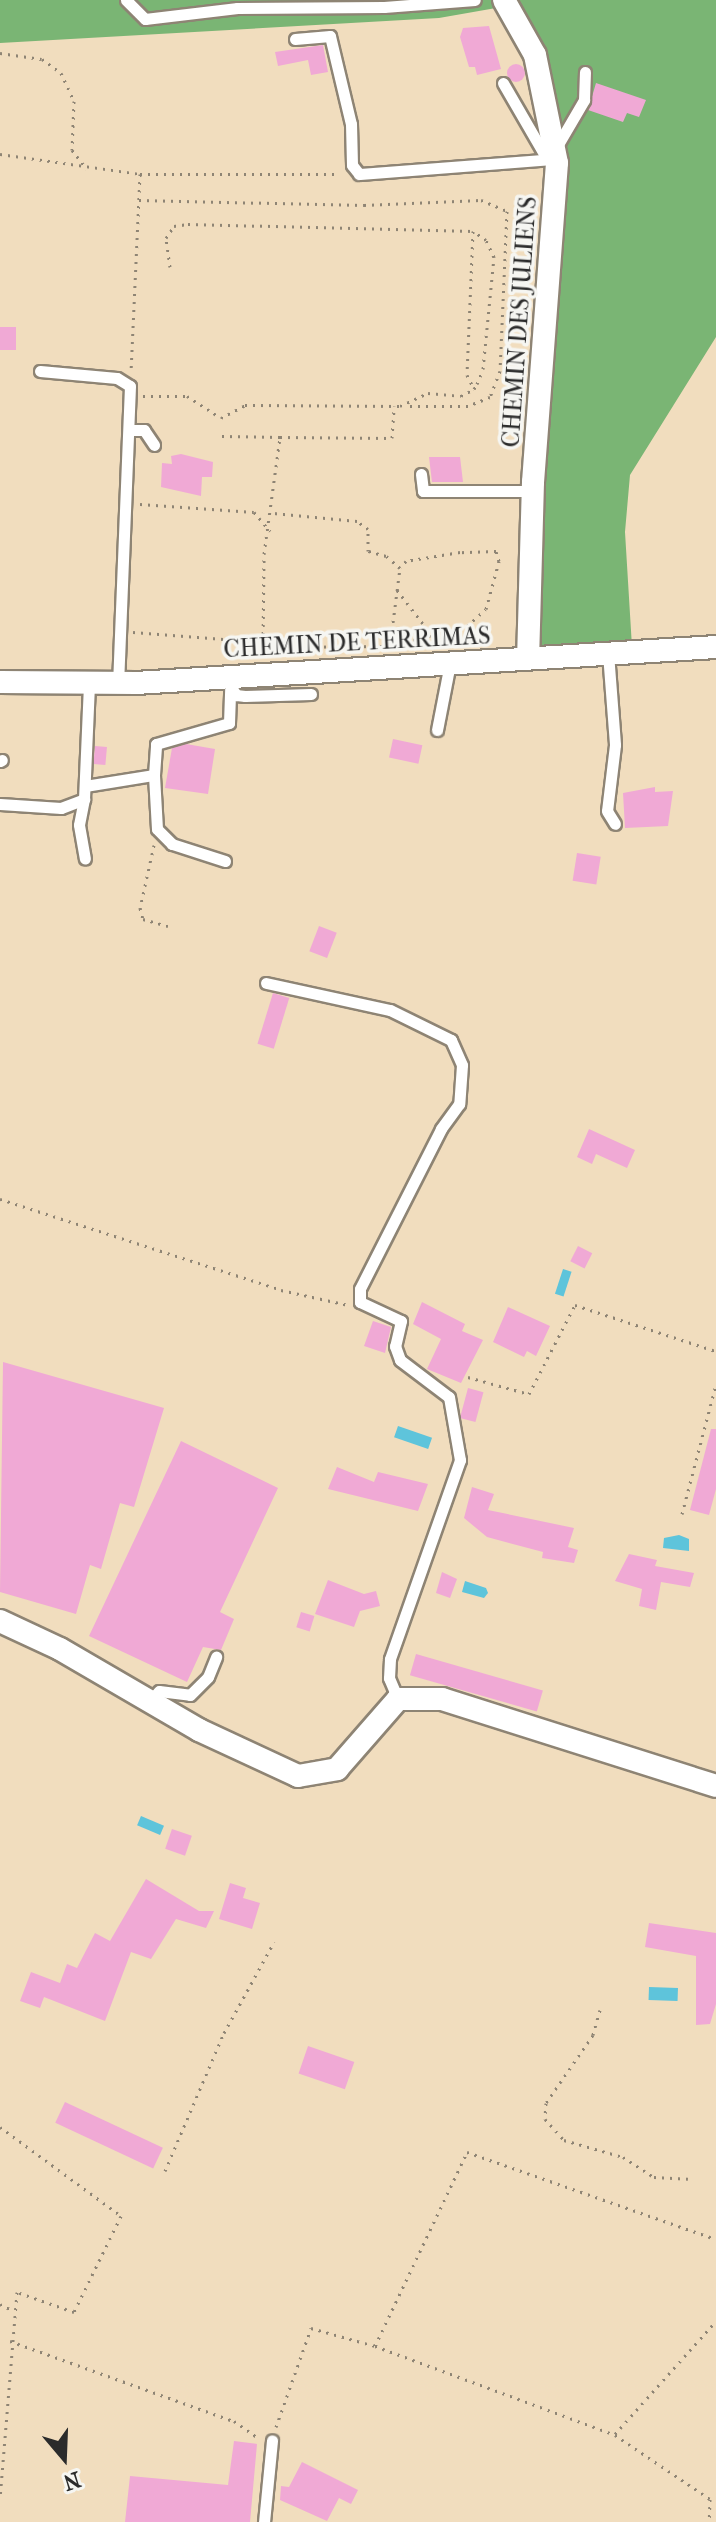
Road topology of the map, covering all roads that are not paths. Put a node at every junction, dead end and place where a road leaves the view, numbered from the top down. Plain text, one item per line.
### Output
1 (126, 0) edge
2 (475, 0) edge
3 (504, 0) edge
4 (295, 39) dead end
5 (585, 72) dead end
6 (503, 83) dead end
7 (553, 156) junction
8 (40, 371) dead end
9 (129, 430) junction
10 (154, 445) dead end
11 (421, 474) dead end
12 (533, 491) junction
13 (716, 647) edge
14 (608, 653) junction
15 (528, 658) junction
16 (450, 663) junction
17 (0, 682) edge
18 (89, 683) junction
19 (118, 683) junction
20 (230, 683) junction
21 (311, 694) dead end
22 (437, 730) dead end
23 (154, 775) junction
24 (85, 786) junction
25 (84, 799) junction
26 (0, 804) edge
27 (615, 824) dead end
28 (85, 858) dead end
29 (225, 861) dead end
30 (266, 983) dead end
31 (0, 1621) edge
32 (216, 1657) dead end
33 (398, 1699) junction
34 (150, 1701) junction
35 (716, 1786) edge
36 (272, 2440) road end
37 (264, 2522) edge

1 - 2 lane
3 - 7 street, CHEMIN DES JULIENS
4 - 7 lane
5 - 7 lane
6 - 7 lane
7 - 12 street, CHEMIN DES JULIENS
8 - 9 lane
9 - 10 lane
9 - 19 lane
11 - 12 lane
12 - 15 street, CHEMIN DES JULIENS
13 - 14 street, CHEMIN DE TERRIMAS
14 - 15 street, CHEMIN DE TERRIMAS
14 - 27 lane
15 - 16 street, CHEMIN DE TERRIMAS
16 - 20 street, CHEMIN DE TERRIMAS
16 - 22 lane
17 - 18 street, CHEMIN DE TERRIMAS
18 - 19 street, CHEMIN DE TERRIMAS
18 - 24 lane
19 - 20 street, CHEMIN DE TERRIMAS
20 - 21 lane
20 - 23 lane
23 - 24 lane
23 - 29 lane
24 - 25 lane
25 - 26 lane
25 - 28 lane
30 - 33 lane
31 - 34 street
32 - 34 lane
33 - 34 street
33 - 35 street
36 - 37 lane

